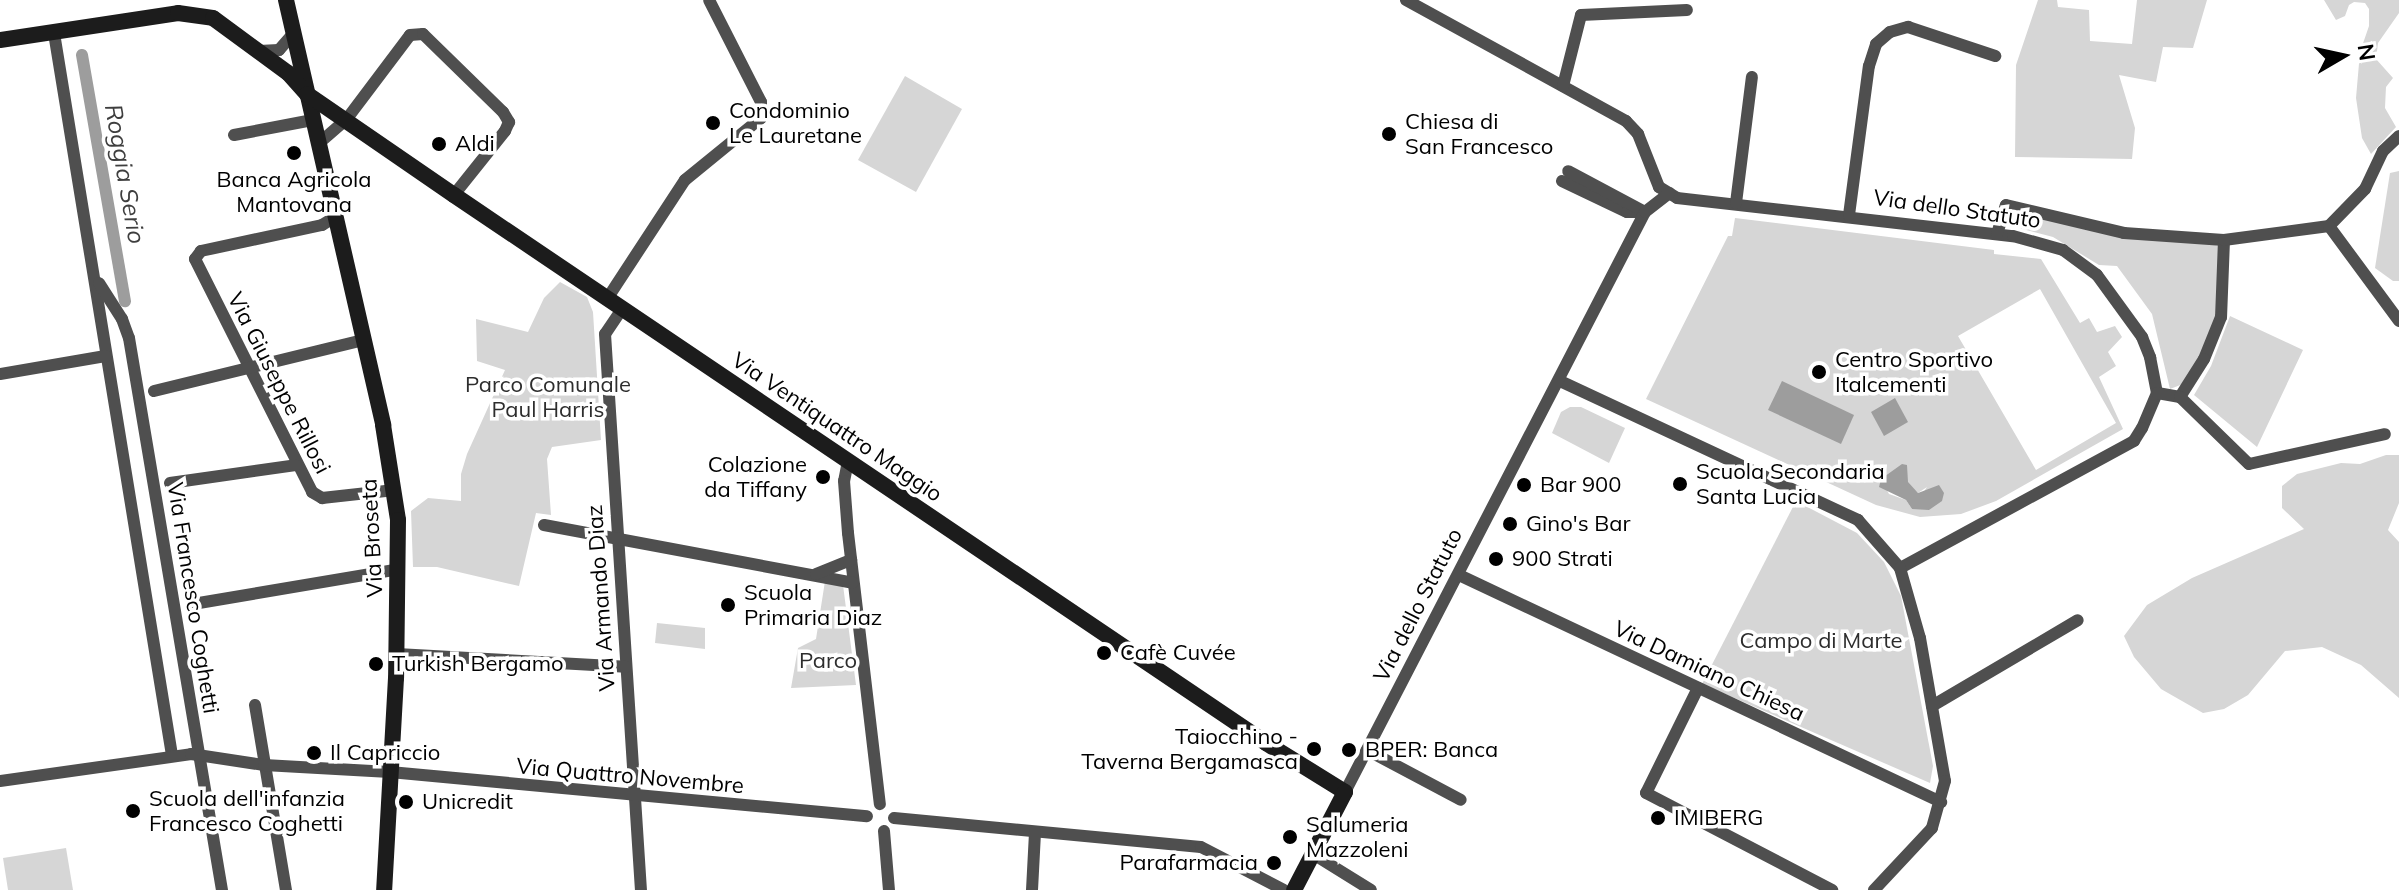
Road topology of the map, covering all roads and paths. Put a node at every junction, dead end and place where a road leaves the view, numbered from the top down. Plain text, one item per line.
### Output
1 (286, 0) edge
2 (709, 0) edge
3 (1406, 0) edge
4 (1687, 10) dead end
5 (54, 33) junction
6 (294, 33) junction
7 (0, 40) edge
8 (259, 51) junction
9 (1995, 56) dead end
10 (1752, 77) dead end
11 (1563, 86) junction
12 (307, 94) junction
13 (313, 120) junction
14 (346, 120) junction
15 (234, 135) dead end
16 (2399, 136) edge
17 (318, 144) junction
18 (1565, 176) dead end
19 (1669, 193) junction
20 (454, 195) junction
21 (1736, 203) junction
22 (1645, 212) junction
23 (1849, 215) junction
24 (335, 217) junction
25 (2329, 226) junction
26 (1997, 234) junction
27 (2224, 240) junction
28 (92, 270) junction
29 (607, 299) junction
30 (622, 309) junction
31 (118, 316) junction
32 (2399, 321) edge
33 (102, 323) junction
34 (364, 340) junction
35 (105, 356) junction
36 (248, 366) junction
37 (0, 374) edge
38 (1560, 381) junction
39 (154, 391) dead end
40 (2157, 393) junction
41 (2180, 397) junction
42 (2385, 434) dead end
43 (848, 461) junction
44 (296, 465) junction
45 (170, 483) dead end
46 (395, 490) junction
47 (544, 525) dead end
48 (618, 540) junction
49 (851, 560) junction
50 (1900, 568) junction
51 (399, 569) junction
52 (816, 574) junction
53 (1459, 575) junction
54 (853, 583) junction
55 (193, 604) dead end
56 (2078, 620) dead end
57 (397, 654) junction
58 (626, 667) junction
59 (1698, 688) junction
60 (255, 705) dead end
61 (1932, 706) junction
62 (1367, 750) junction
63 (172, 755) junction
64 (199, 755) junction
65 (264, 765) junction
66 (390, 772) junction
67 (0, 781) edge
68 (1345, 792) junction
69 (634, 797) junction
70 (1461, 800) dead end
71 (1941, 802) junction
72 (880, 804) junction
73 (867, 816) junction
74 (894, 818) junction
75 (884, 831) junction
76 (1035, 832) junction
77 (1313, 854) junction
78 (1266, 886) edge
79 (222, 890) edge
80 (286, 890) edge
81 (384, 890) edge
82 (641, 890) edge
83 (889, 890) edge
84 (1032, 890) edge
85 (1284, 890) edge
86 (1294, 890) edge
87 (1371, 890) edge
88 (1832, 890) edge
89 (1874, 890) edge

1 - 6 street, Via Broseta
2 - 29 street
3 - 11 street
4 - 11 street
5 - 7 street, Via Ventiquattro Maggio
5 - 8 street, Via Ventiquattro Maggio
5 - 28 street, Via Francesco Coghetti
6 - 8 street
6 - 12 street, Via Broseta
8 - 12 street, Via Ventiquattro Maggio
9 - 23 street
10 - 21 street
11 - 19 street
12 - 13 street, Via Broseta
12 - 14 street, Via Ventiquattro Maggio
13 - 15 street
13 - 17 street, Via Broseta
14 - 17 street
14 - 20 street, Via Ventiquattro Maggio
14 - 20 street
16 - 25 street
17 - 24 street, Via Broseta
18 - 22 street
19 - 21 street, Via dello Statuto
19 - 22 street, Via dello Statuto
20 - 29 street, Via Ventiquattro Maggio
21 - 23 street, Via dello Statuto
22 - 38 street, Via dello Statuto
23 - 26 street, Via dello Statuto
24 - 34 street, Via Broseta
24 - 36 street, Via Giuseppe Rillosi
25 - 27 street
25 - 32 street
26 - 27 street
26 - 40 street, Via dello Statuto
27 - 41 street
28 - 31 street, Via Francesco Coghetti
28 - 33 street, Via Francesco Coghetti
29 - 30 street, Via Ventiquattro Maggio
30 - 43 street, Via Ventiquattro Maggio
30 - 48 street, Via Armando Diaz
31 - 33 street
31 - 64 street, Via Francesco Coghetti
33 - 35 street, Via Francesco Coghetti
34 - 36 street
34 - 46 street, Via Broseta
35 - 37 street
35 - 63 street, Via Francesco Coghetti
36 - 39 street
36 - 44 street, Via Giuseppe Rillosi
38 - 50 street
38 - 53 street, Via dello Statuto
40 - 41 street
40 - 50 street
41 - 42 street
43 - 49 street
43 - 68 street, Via Ventiquattro Maggio
44 - 45 street
44 - 46 street, Via Giuseppe Rillosi
46 - 51 street, Via Broseta
47 - 48 street
48 - 52 street
48 - 58 street, Via Armando Diaz
49 - 52 street
49 - 54 street
50 - 61 street
51 - 55 street
51 - 57 street, Via Broseta
52 - 54 street
53 - 59 street, Via Damiano Chiesa
53 - 62 street, Via dello Statuto
54 - 72 street
56 - 61 street
57 - 58 street
57 - 66 street, Via Broseta
58 - 69 street, Via Armando Diaz
59 - 71 street, Via Damiano Chiesa
59 - 88 street
60 - 65 street
61 - 71 street
62 - 68 street, Via dello Statuto
62 - 70 street
63 - 64 street, Via Quattro Novembre
63 - 67 street, Via Quattro Novembre
64 - 65 street, Via Quattro Novembre
64 - 79 street, Via Francesco Coghetti
65 - 66 street, Via Quattro Novembre
65 - 80 street
66 - 69 street, Via Quattro Novembre
66 - 81 street, Via Broseta
68 - 77 street, Via dello Statuto
69 - 73 street, Via Quattro Novembre
69 - 82 street, Via Armando Diaz
71 - 89 street
72 - 73 street
72 - 74 street
73 - 75 street
74 - 75 street
74 - 76 street
75 - 83 street
76 - 78 street
76 - 84 street
77 - 86 street, Via dello Statuto
77 - 87 street
78 - 85 street

